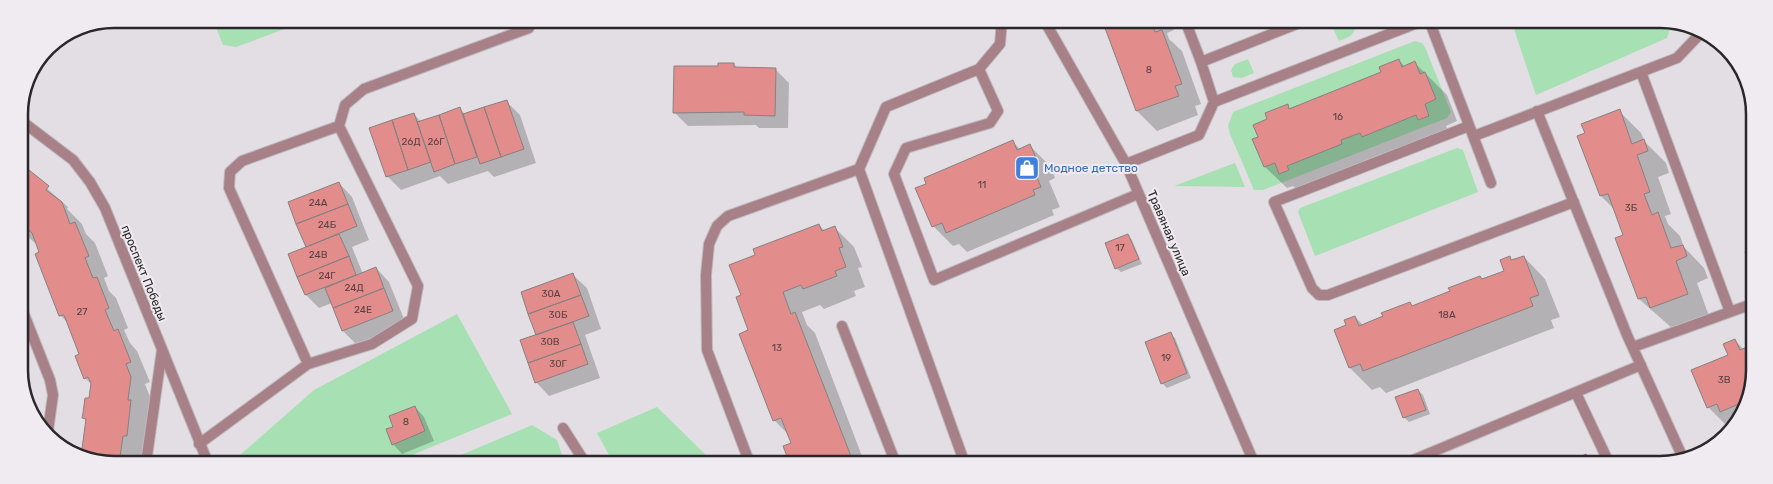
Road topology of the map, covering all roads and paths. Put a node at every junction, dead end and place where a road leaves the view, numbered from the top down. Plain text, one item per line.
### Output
1 (520, 28) edge
2 (1001, 28) edge
3 (1049, 28) edge
4 (1188, 28) edge
5 (1289, 28) edge
6 (1404, 28) edge
7 (1432, 28) edge
8 (1696, 35) edge
9 (1201, 62) junction
10 (979, 69) junction
11 (1641, 72) junction
12 (1214, 102) junction
13 (1537, 111) junction
14 (28, 126) edge
15 (338, 126) junction
16 (1469, 126) junction
17 (1474, 136) junction
18 (1126, 164) junction
19 (859, 169) junction
20 (1491, 183) dead end
21 (1138, 194) junction
22 (1574, 202) junction
23 (1746, 306) edge
24 (1730, 312) junction
25 (28, 324) edge
26 (842, 326) dead end
27 (1633, 347) junction
28 (162, 350) junction
29 (308, 364) junction
30 (1641, 365) junction
31 (1576, 393) junction
32 (48, 426) edge
33 (564, 428) dead end
34 (199, 444) junction
35 (1681, 454) edge
36 (147, 456) edge
37 (204, 456) edge
38 (581, 456) edge
39 (747, 456) edge
40 (893, 456) edge
41 (961, 456) edge
42 (1251, 456) edge
43 (1423, 456) edge
44 (1606, 456) edge

1 - 15 street
2 - 10 street
3 - 18 street, Травяная улица
4 - 9 street
5 - 9 street
6 - 12 street
7 - 16 street
8 - 11 street
9 - 12 street
10 - 19 street
10 - 21 street
11 - 13 street
11 - 24 street
12 - 18 street
13 - 17 street
13 - 22 street
14 - 28 street, проспект Победы
15 - 29 street
15 - 29 street
16 - 17 street
16 - 22 street
17 - 20 street
18 - 21 street, Травяная улица
19 - 39 street
19 - 41 street
21 - 42 street, Травяная улица
22 - 27 street
23 - 24 street
24 - 27 street
25 - 32 street
26 - 40 street
27 - 30 street
28 - 34 street, проспект Победы
28 - 36 street
29 - 34 street
30 - 31 street
30 - 35 street
31 - 43 street
31 - 44 street
33 - 38 street
34 - 37 street, проспект Победы

